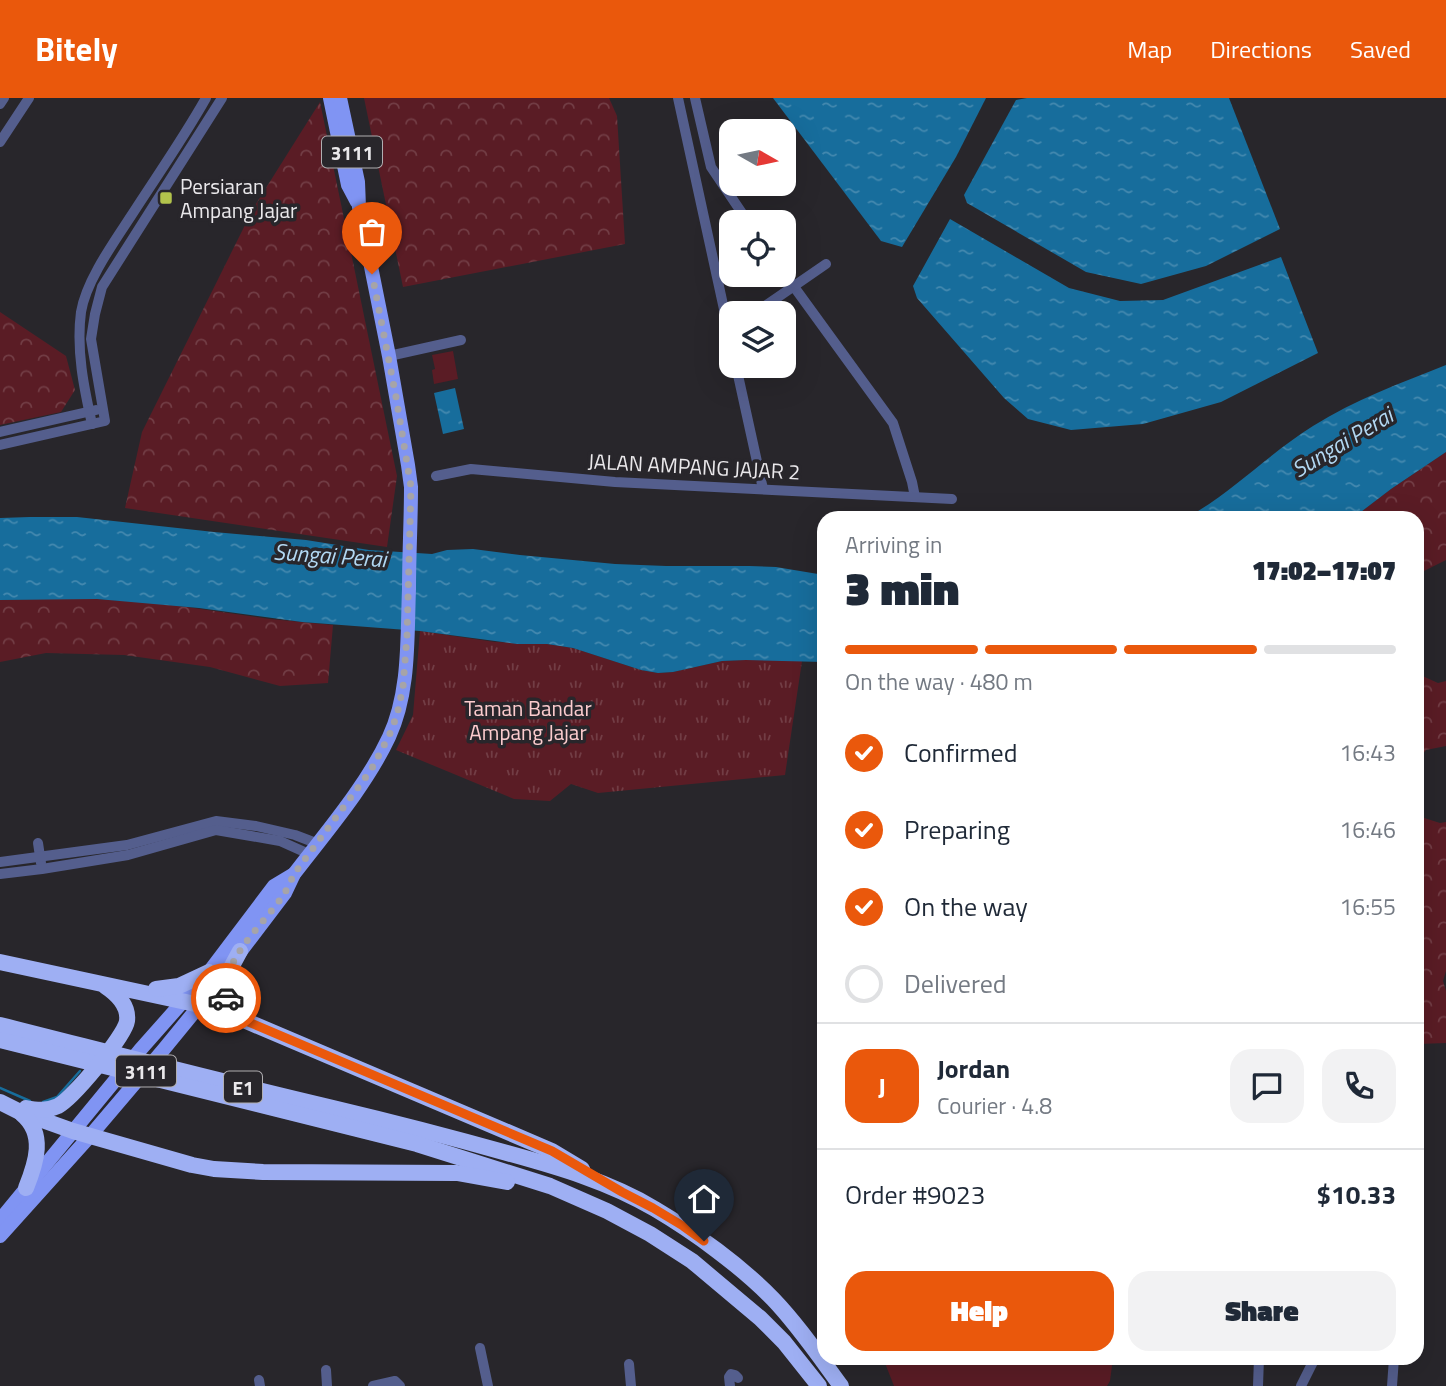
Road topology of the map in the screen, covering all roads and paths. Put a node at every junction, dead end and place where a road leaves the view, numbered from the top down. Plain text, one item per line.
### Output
1 (4, 98) edge
2 (29, 98) edge
3 (206, 98) edge
4 (222, 98) edge
5 (330, 98) edge
6 (340, 98) edge
7 (678, 98) edge
8 (695, 98) edge
9 (0, 104) edge
10 (0, 142) edge
11 (359, 207) junction
12 (740, 210) edge
13 (826, 264) dead end
14 (796, 285) edge
15 (793, 287) edge
16 (795, 287) edge
17 (724, 301) edge
18 (772, 301) edge
19 (461, 340) dead end
20 (389, 356) junction
21 (739, 378) edge
22 (102, 409) junction
23 (89, 412) junction
24 (92, 424) junction
25 (0, 432) edge
26 (0, 445) edge
27 (436, 476) dead end
28 (763, 489) junction
29 (915, 497) junction
30 (952, 499) dead end
31 (38, 843) dead end
32 (313, 849) junction
33 (128, 850) junction
34 (40, 857) junction
35 (0, 862) edge
36 (42, 869) junction
37 (0, 874) edge
38 (294, 874) junction
39 (240, 951) junction
40 (0, 962) edge
41 (209, 972) junction
42 (103, 985) junction
43 (139, 991) junction
44 (192, 1003) junction
45 (239, 1018) junction
46 (0, 1025) edge
47 (0, 1040) edge
48 (64, 1049) junction
49 (2, 1103) edge
50 (20, 1112) junction
51 (73, 1131) junction
52 (90, 1136) junction
53 (419, 1136) junction
54 (26, 1188) junction
55 (622, 1192) junction
56 (607, 1211) junction
57 (0, 1220) edge
58 (0, 1237) edge
59 (480, 1348) dead end
60 (817, 1353) edge
61 (629, 1364) dead end
62 (826, 1365) edge
63 (1258, 1365) edge
64 (1312, 1365) edge
65 (1394, 1365) edge
66 (326, 1370) dead end
67 (327, 1386) edge
68 (373, 1386) edge
69 (400, 1386) edge
70 (488, 1386) edge
71 (631, 1386) edge
72 (819, 1386) edge
73 (841, 1386) edge
74 (1258, 1386) edge
75 (1301, 1386) edge
76 (1392, 1386) edge

1 - 9 street
2 - 10 street
3 - 23 street
4 - 22 street
5 - 11 main road
6 - 11 main road, 3111
7 - 17 street
8 - 12 street
11 - 20 main road, 3111
13 - 14 street
15 - 18 street
16 - 29 street
19 - 20 street
20 - 32 main road, 3111
21 - 28 street
22 - 23 street
22 - 24 street
23 - 24 street
23 - 25 street
24 - 26 street
27 - 28 street, JALAN AMPANG JAJAR 2
28 - 29 street, JALAN AMPANG JAJAR 2
29 - 30 street, JALAN AMPANG JAJAR 2
31 - 34 street
32 - 33 street
32 - 38 main road, 3111
33 - 34 street
33 - 36 street
34 - 35 street
34 - 36 street
36 - 37 street
38 - 39 main road, 3111
38 - 41 main road, 3111
39 - 44 main road, 3111
39 - 45 highway
40 - 42 highway
41 - 43 highway
41 - 44 main road, 3111
42 - 43 highway
42 - 49 highway
43 - 44 highway
44 - 45 highway
44 - 51 main road, 3111
44 - 52 main road, 3111
45 - 55 highway
46 - 48 highway, E1
47 - 48 highway, E1
48 - 53 highway, E1
49 - 50 highway
50 - 51 highway
50 - 54 highway
51 - 52 highway
51 - 54 main road, 3111
52 - 56 highway
52 - 58 main road, 3111
53 - 55 highway, E1
53 - 56 highway, E1
54 - 57 main road, 3111
55 - 60 highway, E1
56 - 72 highway, E1
59 - 70 street
61 - 71 street
62 - 73 highway, E1
63 - 74 street
64 - 75 street
65 - 76 street
66 - 67 street
68 - 69 street

